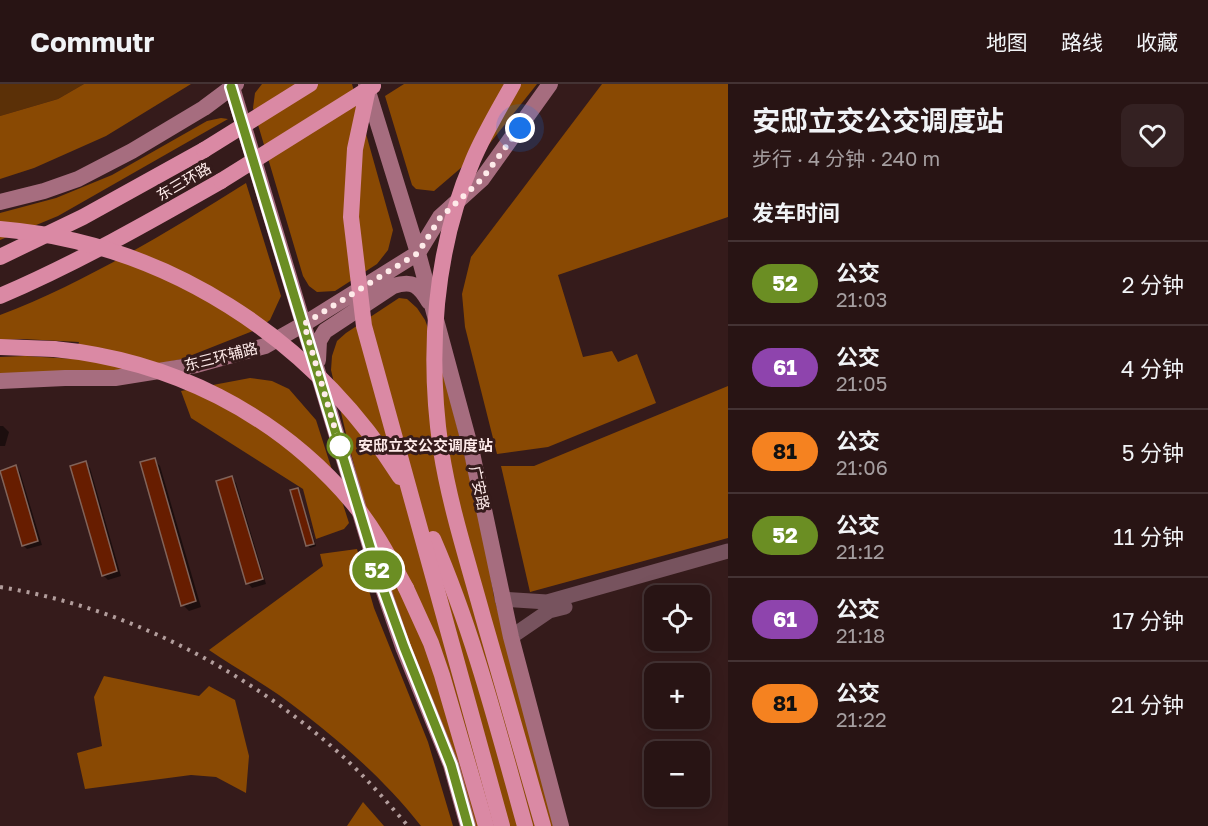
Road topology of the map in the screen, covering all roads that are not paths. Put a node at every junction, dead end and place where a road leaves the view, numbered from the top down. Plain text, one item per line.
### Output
1 (310, 84) edge
2 (367, 84) edge
3 (377, 84) edge
4 (513, 84) edge
5 (550, 84) edge
6 (234, 86) edge
7 (0, 202) edge
8 (0, 229) edge
9 (418, 253) junction
10 (0, 257) edge
11 (0, 296) edge
12 (433, 308) junction
13 (304, 324) junction
14 (0, 347) edge
15 (318, 371) junction
16 (0, 381) edge
17 (728, 552) edge
18 (728, 561) edge
19 (502, 599) junction
20 (510, 637) junction
21 (468, 826) edge
22 (486, 826) edge
23 (502, 826) edge
24 (525, 826) edge
25 (543, 826) edge
26 (561, 826) edge

1 - 10 highway, 东三环路, bridge
2 - 9 main road, 广安路
2 - 23 highway, bridge
3 - 11 highway, 东三环路, bridge
4 - 25 highway, bridge
5 - 9 main road, 东三环辅路
6 - 7 main road
6 - 13 main road
8 - 24 highway, bridge
9 - 12 main road, 广安路
9 - 13 main road, 东三环辅路
12 - 15 main road
12 - 19 main road, 广安路
13 - 15 main road
13 - 16 main road, 东三环辅路
14 - 22 highway, bridge
15 - 21 main road
17 - 19 street
18 - 20 street
19 - 20 main road, 广安路
20 - 26 main road, 广安路

